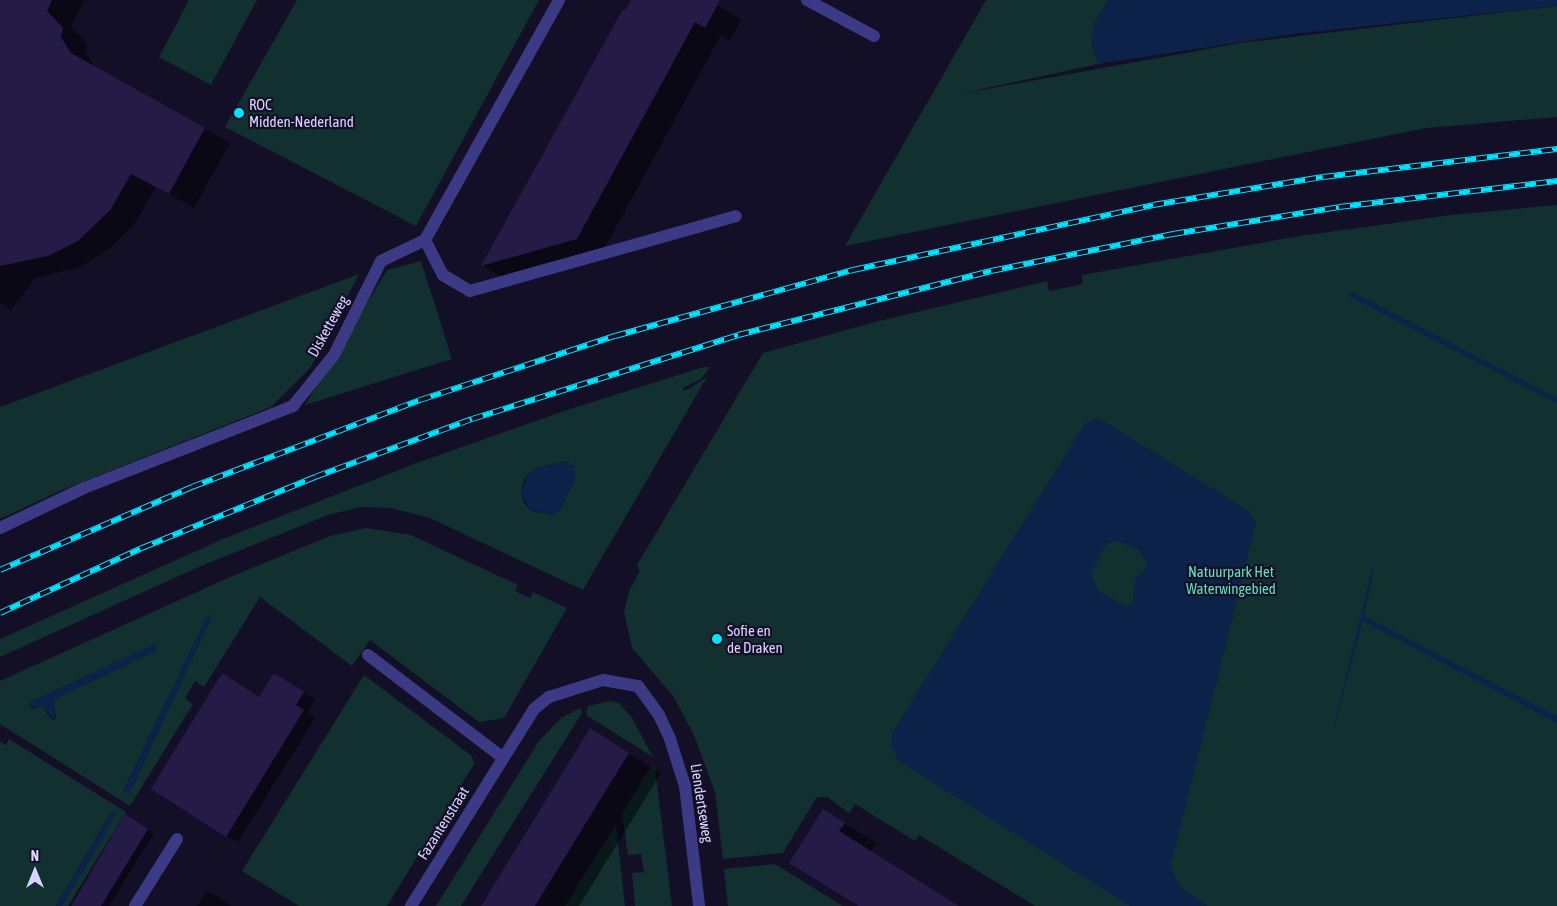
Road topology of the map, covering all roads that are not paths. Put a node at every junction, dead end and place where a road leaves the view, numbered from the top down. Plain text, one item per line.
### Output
1 (559, 0) edge
2 (807, 0) edge
3 (874, 36) dead end
4 (736, 216) dead end
5 (425, 240) junction
6 (0, 528) edge
7 (368, 655) dead end
8 (638, 686) joint
9 (503, 758) junction
10 (177, 839) dead end
11 (135, 906) edge
12 (410, 906) edge
13 (700, 906) edge

1 - 5 street
2 - 3 street
4 - 5 street
5 - 6 street, Disketteweg
7 - 9 street
8 - 9 street, Fazantenstraat
8 - 13 street, Liendertseweg
9 - 12 street, Fazantenstraat
10 - 11 street

